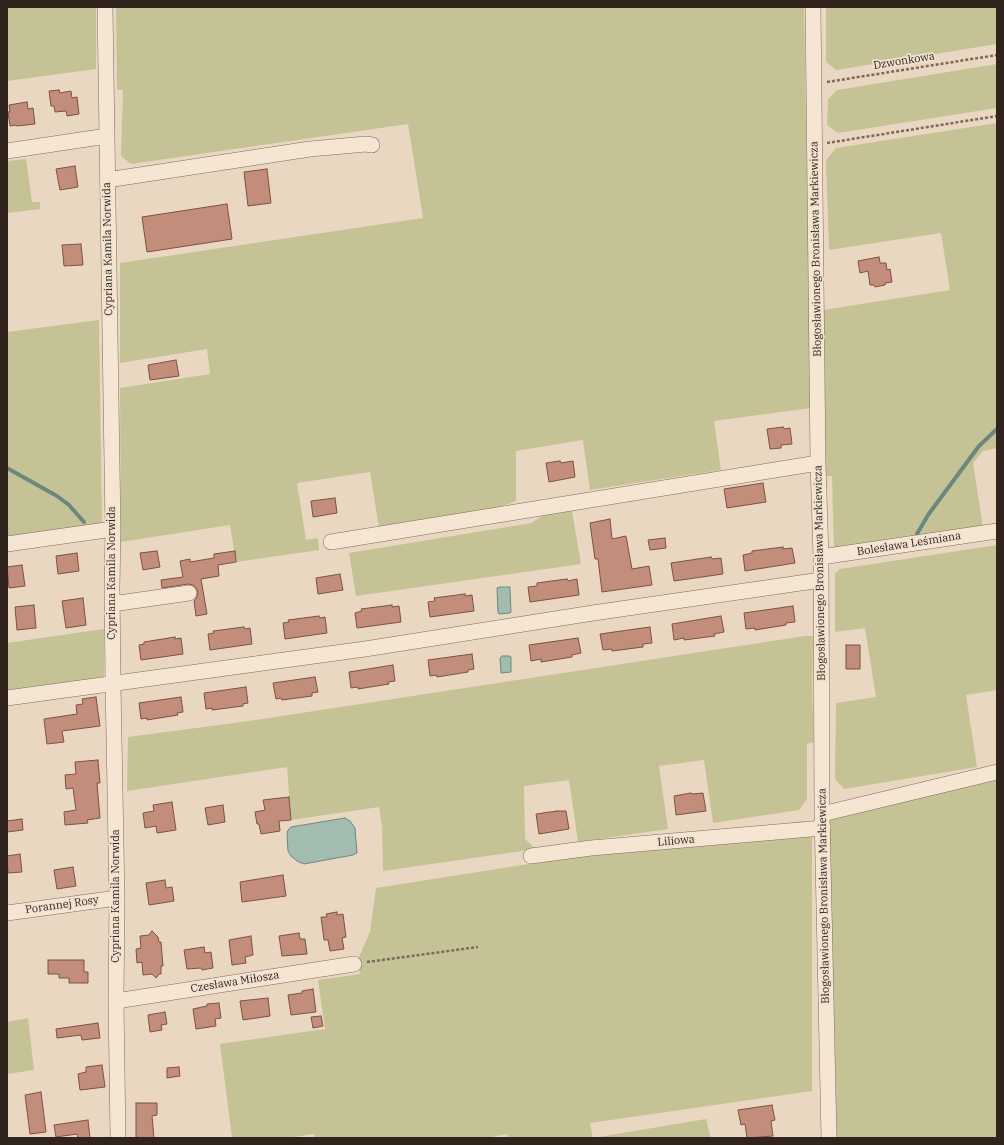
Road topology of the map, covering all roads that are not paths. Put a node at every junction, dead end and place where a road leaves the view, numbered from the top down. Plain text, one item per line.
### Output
1 (105, 7) edge
2 (814, 7) edge
3 (107, 136) junction
4 (372, 145) dead end
5 (7, 151) edge
6 (107, 180) junction
7 (818, 463) junction
8 (113, 529) junction
9 (997, 531) edge
10 (331, 542) dead end
11 (7, 544) edge
12 (821, 558) junction
13 (821, 580) junction
14 (189, 593) dead end
15 (112, 604) junction
16 (113, 684) junction
17 (7, 698) edge
18 (997, 772) edge
19 (822, 821) junction
20 (531, 856) dead end
21 (117, 898) junction
22 (7, 913) edge
23 (354, 964) road end
24 (116, 1001) junction
25 (118, 1138) edge
26 (829, 1138) edge

1 - 3 street, Cypriana Kamila Norwida
2 - 7 street, Błogosławionego Bronisława Markiewicza
3 - 5 street
3 - 6 street, Cypriana Kamila Norwida
4 - 6 street
6 - 8 street, Cypriana Kamila Norwida
7 - 10 street
7 - 12 street, Błogosławionego Bronisława Markiewicza
8 - 11 street
8 - 15 street, Cypriana Kamila Norwida
9 - 12 street, Bolesława Leśmiana
12 - 13 street, Błogosławionego Bronisława Markiewicza
13 - 16 street
13 - 19 street, Błogosławionego Bronisława Markiewicza
14 - 15 street
15 - 16 street, Cypriana Kamila Norwida
16 - 17 street
16 - 21 street, Cypriana Kamila Norwida
18 - 19 street, Liliowa
19 - 20 street, Liliowa
19 - 26 street, Błogosławionego Bronisława Markiewicza
21 - 22 street, Porannej Rosy
21 - 24 street, Cypriana Kamila Norwida
23 - 24 street, Czesława Miłosza
24 - 25 street, Cypriana Kamila Norwida

